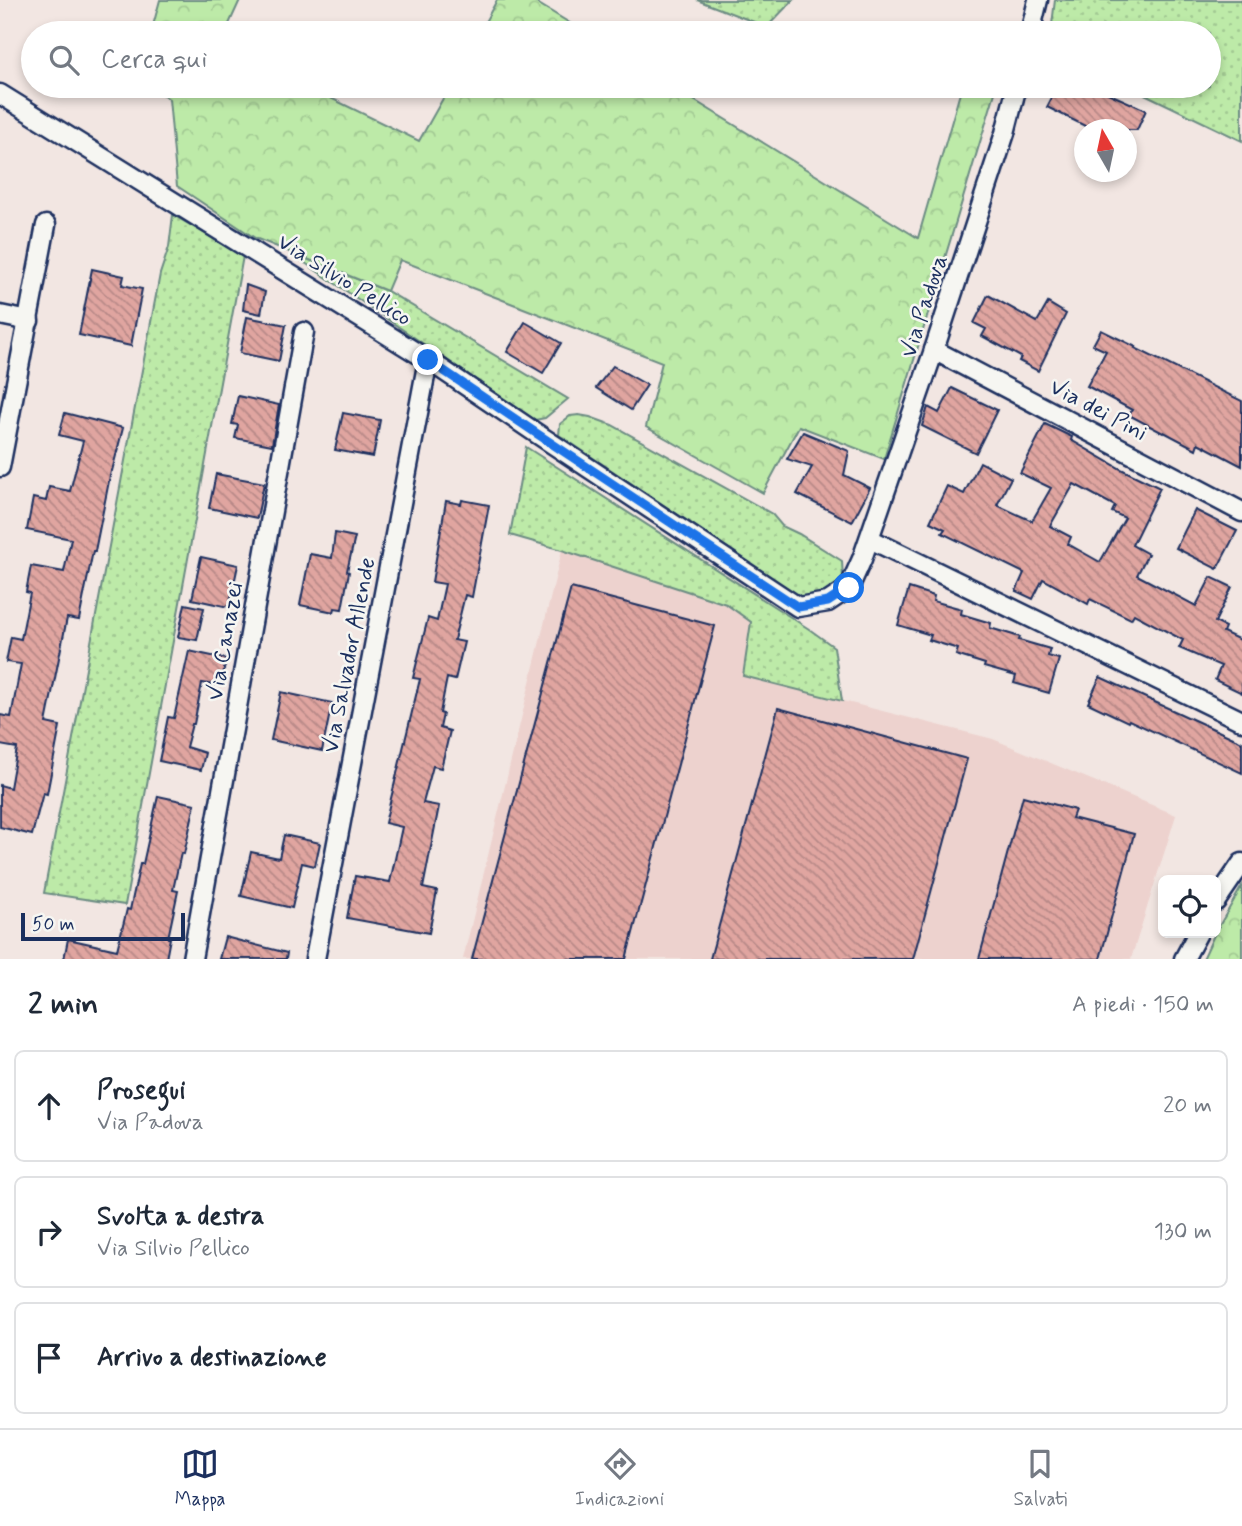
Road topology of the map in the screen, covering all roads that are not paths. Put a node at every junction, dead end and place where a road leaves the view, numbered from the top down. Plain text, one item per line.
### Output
1 (1038, 0) edge
2 (1033, 21) edge
3 (0, 94) edge
4 (1014, 98) edge
5 (46, 225) dead end
6 (0, 315) edge
7 (29, 321) junction
8 (304, 332) dead end
9 (934, 351) junction
10 (428, 360) junction
11 (0, 467) edge
12 (1242, 512) edge
13 (870, 539) junction
14 (798, 607) joint
15 (1242, 721) edge
16 (1242, 863) edge
17 (1221, 894) edge
18 (1195, 938) edge
19 (192, 959) edge
20 (315, 959) edge
21 (1184, 959) edge

1 - 2 street
3 - 10 street, Via Silvio Pellico
4 - 9 street, Via Padova
5 - 7 street
6 - 7 street
7 - 11 street
8 - 19 street, Via Canazei
9 - 12 street, Via dei Pini
9 - 13 street, Via Padova
10 - 14 street, Via Silvio Pellico
10 - 20 street, Via Salvador Allende
13 - 14 street, Via Padova
13 - 15 street
16 - 17 street
18 - 21 street

